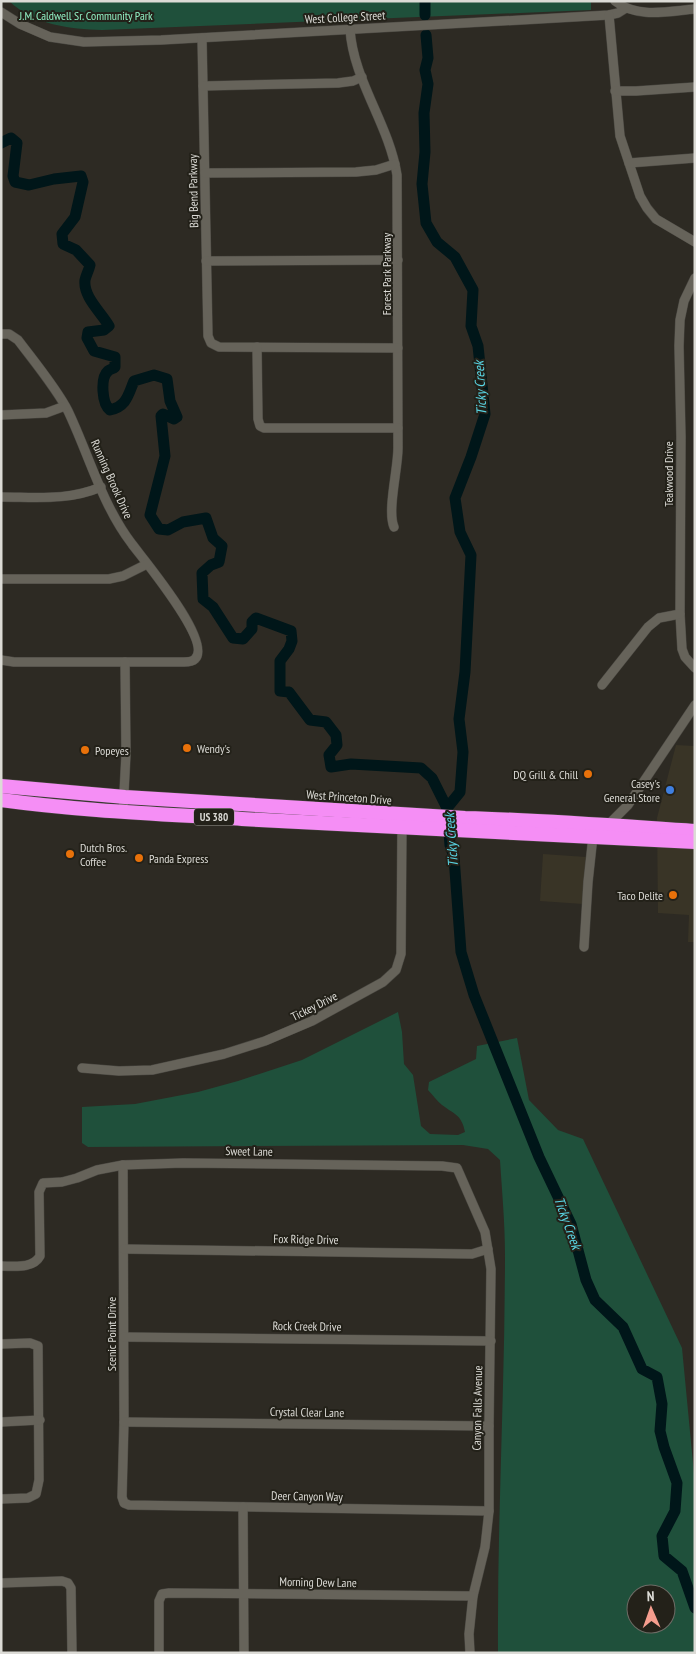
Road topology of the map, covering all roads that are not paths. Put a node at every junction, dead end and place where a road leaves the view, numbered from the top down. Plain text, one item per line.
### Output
1 (615, 1) edge
2 (626, 8) junction
3 (695, 9) edge
4 (1, 12) edge
5 (609, 15) junction
6 (350, 29) junction
7 (202, 38) junction
8 (362, 77) junction
9 (203, 86) junction
10 (695, 87) edge
11 (615, 91) junction
12 (695, 158) edge
13 (629, 163) junction
14 (395, 164) junction
15 (205, 173) junction
16 (695, 242) edge
17 (206, 260) junction
18 (398, 260) junction
19 (695, 278) edge
20 (1, 334) edge
21 (257, 347) junction
22 (398, 348) junction
23 (65, 406) junction
24 (1, 415) edge
25 (398, 428) junction
26 (101, 488) junction
27 (1, 497) edge
28 (394, 527) dead end
29 (147, 564) junction
30 (1, 579) edge
31 (680, 614) junction
32 (1, 660) edge
33 (125, 662) junction
34 (695, 668) edge
35 (602, 685) dead end
36 (695, 705) edge
37 (1, 786) edge
38 (125, 797) junction
39 (1, 800) edge
40 (123, 812) junction
41 (402, 822) junction
42 (609, 824) junction
43 (466, 825) junction
44 (695, 831) edge
45 (593, 836) junction
46 (695, 842) edge
47 (584, 947) dead end
48 (82, 1068) dead end
49 (123, 1165) junction
50 (457, 1168) joint
51 (488, 1248) junction
52 (124, 1249) junction
53 (1, 1266) edge
54 (124, 1337) junction
55 (491, 1341) junction
56 (1, 1344) edge
57 (40, 1420) junction
58 (1, 1422) edge
59 (124, 1422) junction
60 (489, 1426) junction
61 (1, 1499) edge
62 (124, 1502) joint
63 (243, 1507) junction
64 (490, 1511) junction
65 (1, 1583) edge
66 (244, 1594) junction
67 (473, 1596) junction
68 (72, 1653) edge
69 (159, 1653) edge
70 (244, 1653) edge
71 (470, 1653) edge

1 - 2 street
2 - 3 street
2 - 5 street, West College Street
4 - 7 street, West College Street
5 - 6 street, West College Street
5 - 11 street
6 - 7 street, West College Street
6 - 8 street, Forest Park Parkway
7 - 9 street, Big Bend Parkway
8 - 9 street
8 - 14 street, Forest Park Parkway
9 - 15 street, Big Bend Parkway
10 - 11 street
11 - 13 street
12 - 13 street
13 - 16 street
14 - 15 street
14 - 18 street, Forest Park Parkway
15 - 17 street, Big Bend Parkway
17 - 18 street
17 - 21 street, Big Bend Parkway
18 - 22 street, Forest Park Parkway
19 - 31 street, Teakwood Drive
20 - 23 street, Running Brook Drive
21 - 22 street
21 - 25 street
22 - 25 street, Forest Park Parkway
23 - 24 street
23 - 26 street, Running Brook Drive
25 - 28 street, Forest Park Parkway
26 - 27 street
26 - 29 street, Running Brook Drive
29 - 30 street
29 - 33 street, Running Brook Drive
31 - 34 street, Teakwood Drive
31 - 35 street
32 - 33 street
33 - 38 street
36 - 42 street
37 - 38 highway, West Princeton Drive / US 380
38 - 40 street
38 - 41 highway, West Princeton Drive / US 380
39 - 40 highway, West Princeton Drive / US 380
40 - 41 highway, West Princeton Drive / US 380
41 - 43 highway, West Princeton Drive / US 380
41 - 43 highway, West Princeton Drive / US 380
41 - 48 street, Tickey Drive
42 - 43 highway, West Princeton Drive / US 380
42 - 44 highway, West Princeton Drive / US 380
42 - 45 street
43 - 45 highway, West Princeton Drive / US 380
45 - 46 highway, West Princeton Drive / US 380
45 - 47 street
49 - 50 street, Sweet Lane
49 - 52 street, Scenic Point Drive
49 - 53 street, Sweet Lane
50 - 51 street, Canyon Falls Avenue
51 - 52 street, Fox Ridge Drive
51 - 55 street, Canyon Falls Avenue
52 - 54 street, Scenic Point Drive
54 - 55 street, Rock Creek Drive
54 - 59 street, Scenic Point Drive
55 - 60 street, Canyon Falls Avenue
56 - 57 street
57 - 58 street
57 - 61 street
59 - 60 street, Crystal Clear Lane
59 - 62 street, Scenic Point Drive
60 - 64 street, Canyon Falls Avenue
62 - 63 street, Deer Canyon Way
63 - 64 street, Deer Canyon Way
63 - 66 street
64 - 67 street, Canyon Falls Avenue
65 - 68 street
66 - 67 street, Morning Dew Lane
66 - 69 street, Morning Dew Lane
66 - 70 street
67 - 71 street, Canyon Falls Avenue

